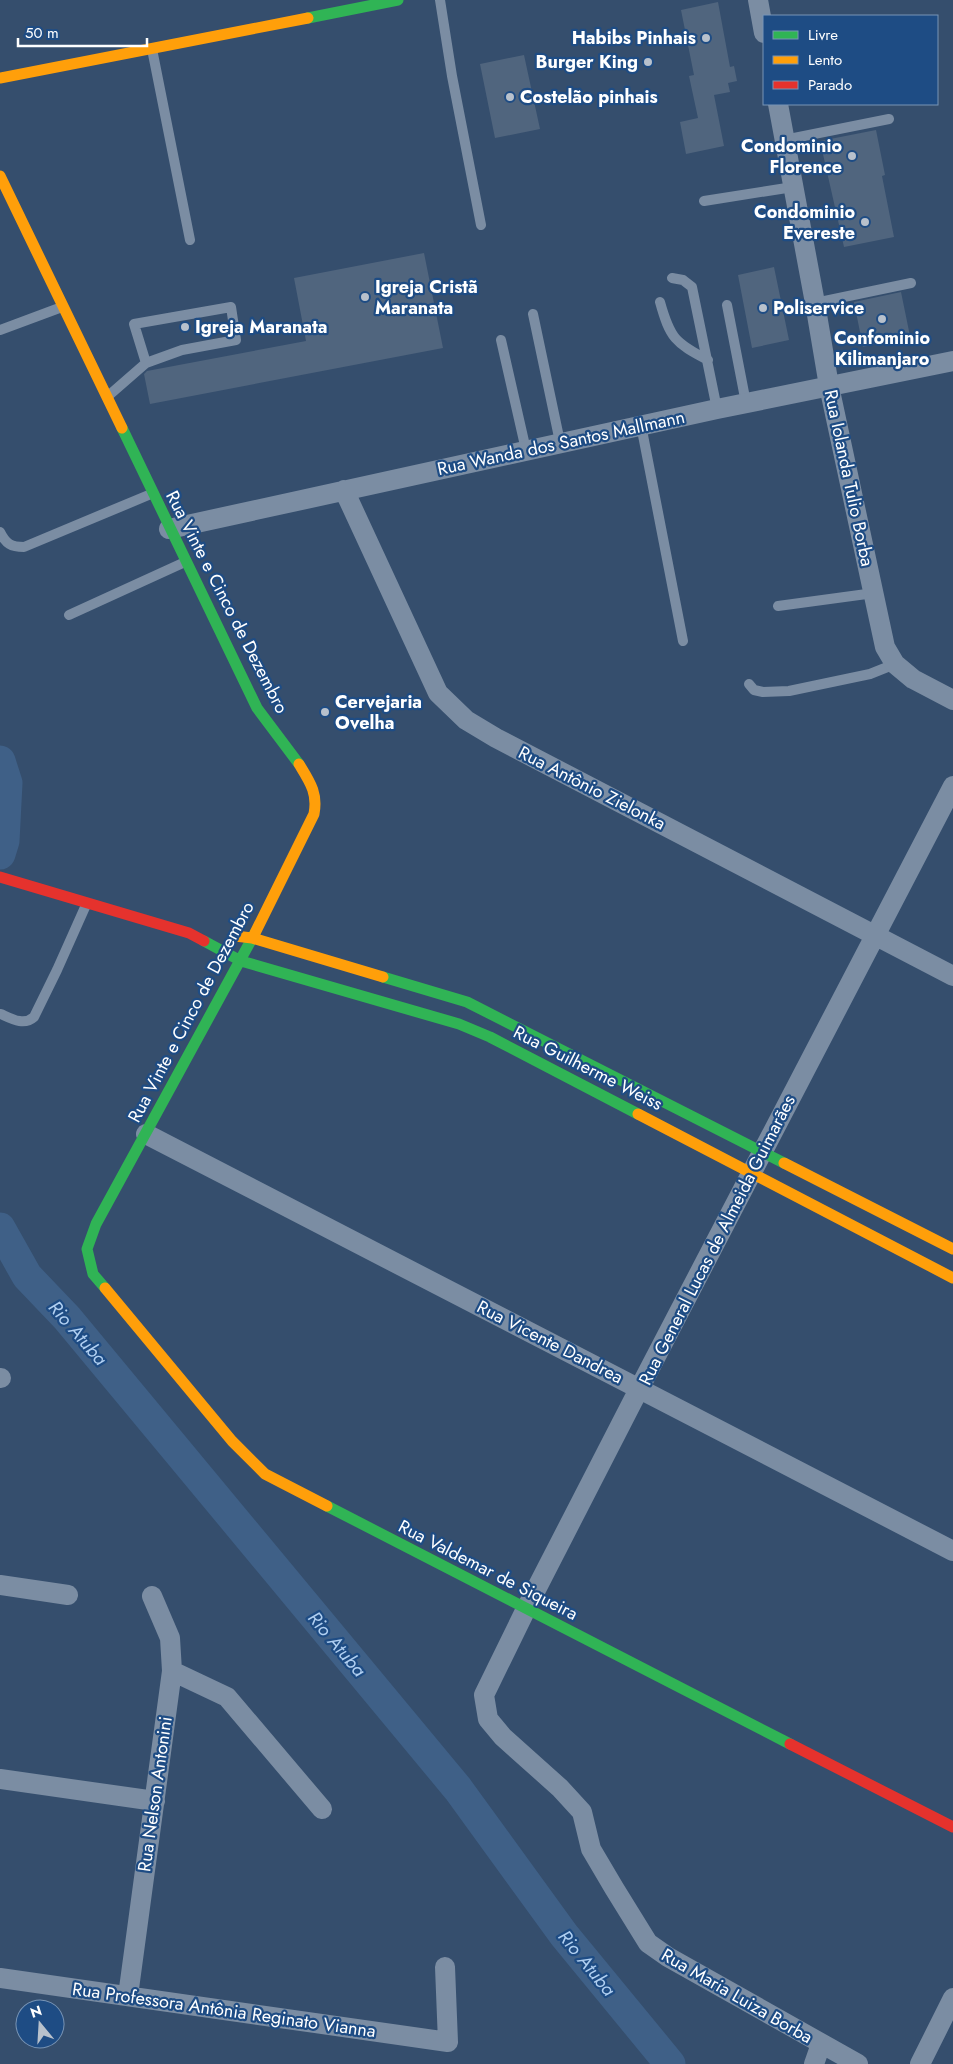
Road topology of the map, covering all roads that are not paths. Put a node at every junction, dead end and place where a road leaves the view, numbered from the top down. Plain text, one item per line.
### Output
1 (398, 0) edge
2 (440, 0) edge
3 (758, 0) edge
4 (763, 28) edge
5 (152, 48) junction
6 (0, 78) edge
7 (778, 105) edge
8 (889, 119) dead end
9 (784, 140) junction
10 (0, 176) edge
11 (793, 187) junction
12 (704, 201) dead end
13 (481, 225) dead end
14 (190, 240) dead end
15 (672, 278) dead end
16 (911, 283) dead end
17 (660, 302) dead end
18 (815, 303) junction
19 (727, 305) dead end
20 (62, 307) junction
21 (532, 314) dead end
22 (0, 330) edge
23 (501, 340) dead end
24 (708, 360) junction
25 (953, 361) edge
26 (146, 363) junction
27 (829, 386) junction
28 (106, 398) junction
29 (746, 402) junction
30 (717, 409) junction
31 (641, 425) junction
32 (560, 442) junction
33 (526, 450) junction
34 (344, 490) junction
35 (153, 493) junction
36 (170, 529) junction
37 (0, 532) edge
38 (185, 562) junction
39 (874, 593) junction
40 (778, 606) dead end
41 (69, 615) dead end
42 (683, 641) dead end
43 (895, 664) junction
44 (749, 684) dead end
45 (953, 700) edge
46 (953, 786) edge
47 (0, 877) edge
48 (87, 901) junction
49 (189, 933) junction
50 (874, 935) junction
51 (252, 938) junction
52 (241, 961) junction
53 (953, 976) edge
54 (1, 1014) edge
55 (146, 1134) junction
56 (763, 1151) junction
57 (751, 1173) junction
58 (87, 1249) joint
59 (953, 1249) edge
60 (953, 1278) edge
61 (639, 1389) junction
62 (953, 1551) edge
63 (0, 1586) edge
64 (68, 1595) dead end
65 (152, 1596) dead end
66 (526, 1609) junction
67 (172, 1671) junction
68 (484, 1695) joint
69 (0, 1779) edge
70 (155, 1801) junction
71 (322, 1809) dead end
72 (953, 1827) edge
73 (445, 1967) dead end
74 (0, 1978) edge
75 (128, 1996) junction
76 (953, 1998) edge
77 (821, 2044) junction
78 (814, 2064) edge
79 (858, 2064) edge
80 (920, 2064) edge

1 - 5 main road
2 - 13 lane
3 - 4 street
5 - 6 main road
5 - 14 lane
7 - 9 street, Rua Iolanda Tulio Borba
8 - 9 lane
9 - 11 street, Rua Iolanda Tulio Borba
10 - 20 main road, Rua Vinte e Cinco de Dezembro
11 - 12 lane
11 - 18 street, Rua Iolanda Tulio Borba
15 - 24 lane
16 - 18 lane
17 - 24 lane
18 - 27 street, Rua Iolanda Tulio Borba
19 - 29 lane
20 - 22 lane
20 - 28 main road, Rua Vinte e Cinco de Dezembro
21 - 32 lane
23 - 33 lane
24 - 30 lane
25 - 27 street, Rua Wanda dos Santos Mallmann
26 - 26 lane
26 - 28 lane
27 - 29 street, Rua Wanda dos Santos Mallmann
27 - 39 street, Rua Iolanda Tulio Borba
28 - 35 main road, Rua Vinte e Cinco de Dezembro
29 - 30 street, Rua Wanda dos Santos Mallmann
30 - 31 street, Rua Wanda dos Santos Mallmann
31 - 32 street, Rua Wanda dos Santos Mallmann
31 - 42 lane
32 - 33 street, Rua Wanda dos Santos Mallmann
33 - 34 street, Rua Wanda dos Santos Mallmann
34 - 36 street, Rua Wanda dos Santos Mallmann
34 - 50 street, Rua Antônio Zielonka
35 - 36 main road, Rua Vinte e Cinco de Dezembro
35 - 37 lane
36 - 38 main road, Rua Vinte e Cinco de Dezembro
38 - 41 lane
38 - 51 main road, Rua Vinte e Cinco de Dezembro
39 - 40 lane
39 - 43 street, Rua Iolanda Tulio Borba
43 - 44 lane
43 - 45 street, Rua Iolanda Tulio Borba
46 - 50 street, Rua General Lucas de Almeida Guimarães
47 - 48 main road, Rua Guilherme Weiss
48 - 49 main road, Rua Guilherme Weiss
48 - 54 lane
49 - 51 main road, Rua Guilherme Weiss
49 - 52 main road, Rua Guilherme Weiss
50 - 53 street, Rua Antônio Zielonka
50 - 56 street, Rua General Lucas de Almeida Guimarães
51 - 52 main road, Rua Vinte e Cinco de Dezembro
51 - 56 main road, Rua Guilherme Weiss
52 - 55 main road, Rua Vinte e Cinco de Dezembro
52 - 57 main road, Rua Guilherme Weiss
55 - 58 main road, Rua Vinte e Cinco de Dezembro
55 - 61 street, Rua Vicente Dandrea
56 - 57 street, Rua General Lucas de Almeida Guimarães
56 - 59 main road, Rua Guilherme Weiss
57 - 60 main road, Rua Guilherme Weiss
57 - 61 street, Rua General Lucas de Almeida Guimarães
58 - 66 main road, Rua Valdemar de Siqueira
61 - 62 street, Rua Vicente Dandrea
61 - 66 street, Rua General Lucas de Almeida Guimarães
63 - 64 street
65 - 67 street, Rua Nelson Antonini
66 - 68 street, Rua General Lucas de Almeida Guimarães
66 - 72 main road, Rua Valdemar de Siqueira
67 - 70 street, Rua Nelson Antonini
67 - 71 street
68 - 77 street, Rua Maria Luiza Borba
69 - 70 street
70 - 75 street, Rua Nelson Antonini
73 - 75 street, Rua Professora Antônia Reginato Vianna
74 - 75 street, Rua Professora Antônia Reginato Vianna
76 - 80 street
77 - 78 street
77 - 79 street, Rua Maria Luiza Borba

